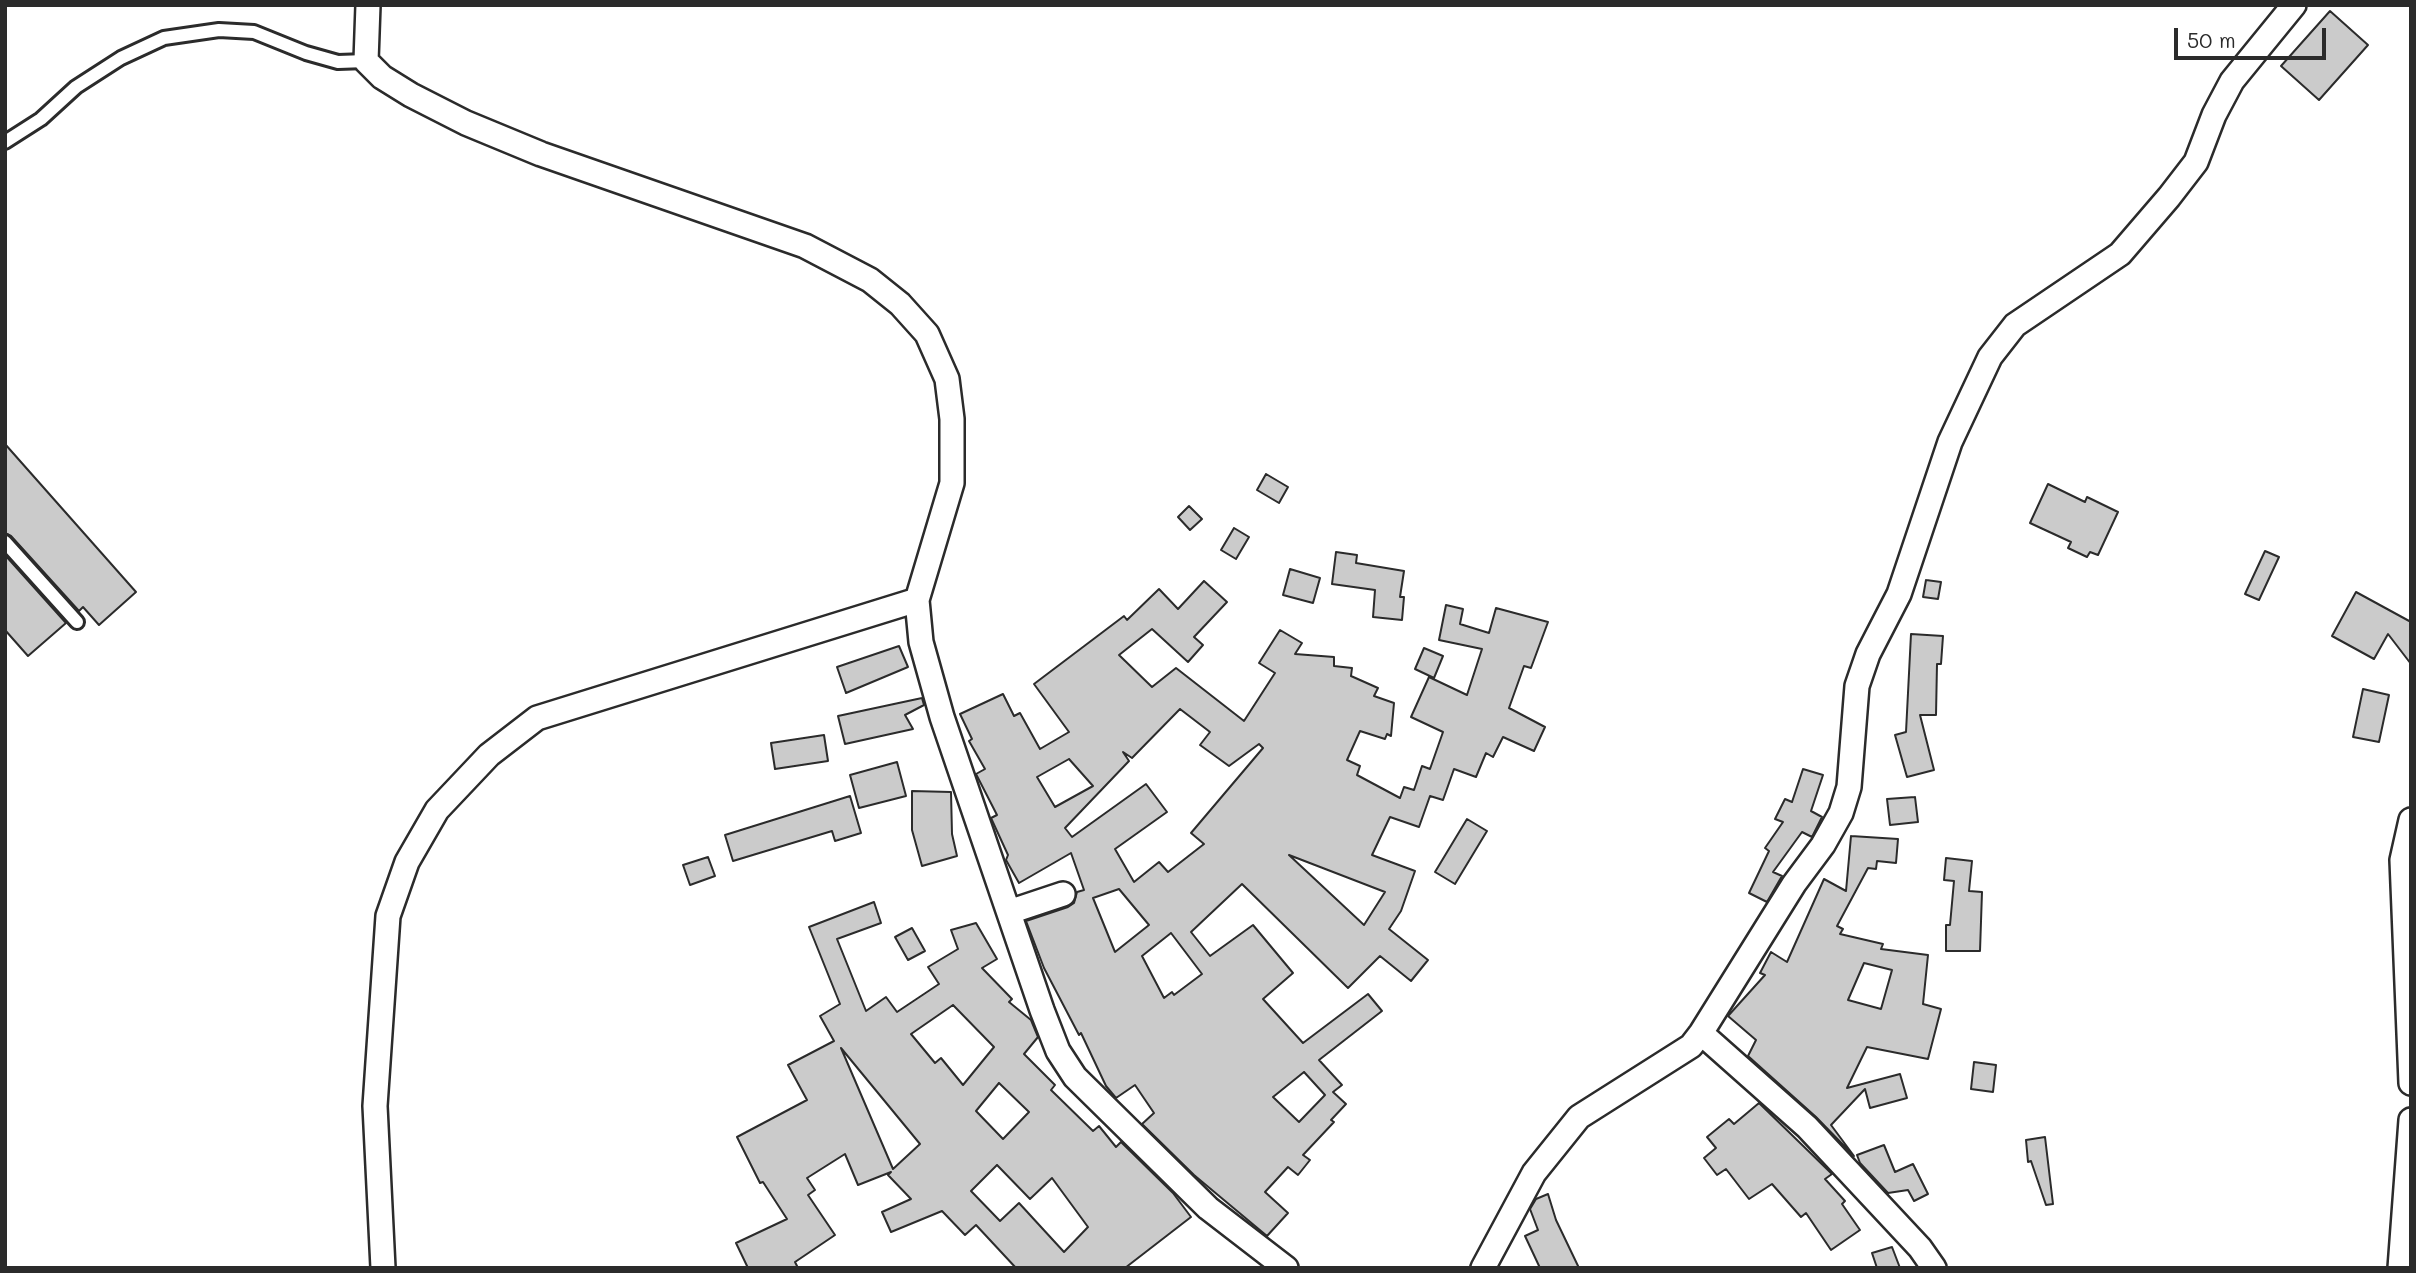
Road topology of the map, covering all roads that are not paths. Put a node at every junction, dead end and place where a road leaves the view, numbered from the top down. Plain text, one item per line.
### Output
1 (368, 5) edge
2 (2294, 5) edge
3 (366, 61) junction
4 (5, 142) edge
5 (5, 542) edge
6 (917, 600) junction
7 (77, 622) dead end
8 (2411, 820) edge
9 (1063, 894) dead end
10 (1009, 912) junction
11 (1701, 1034) junction
12 (2411, 1083) edge
13 (2411, 1120) edge
14 (383, 1268) edge
15 (1286, 1268) edge
16 (1483, 1268) edge
17 (1934, 1268) edge
18 (2400, 1268) edge

1 - 3 street
2 - 11 street
3 - 4 lane
3 - 6 street
5 - 7 lane
6 - 10 street
6 - 14 street
8 - 12 street
9 - 10 street
10 - 15 street
11 - 16 street
11 - 17 street
13 - 18 street

